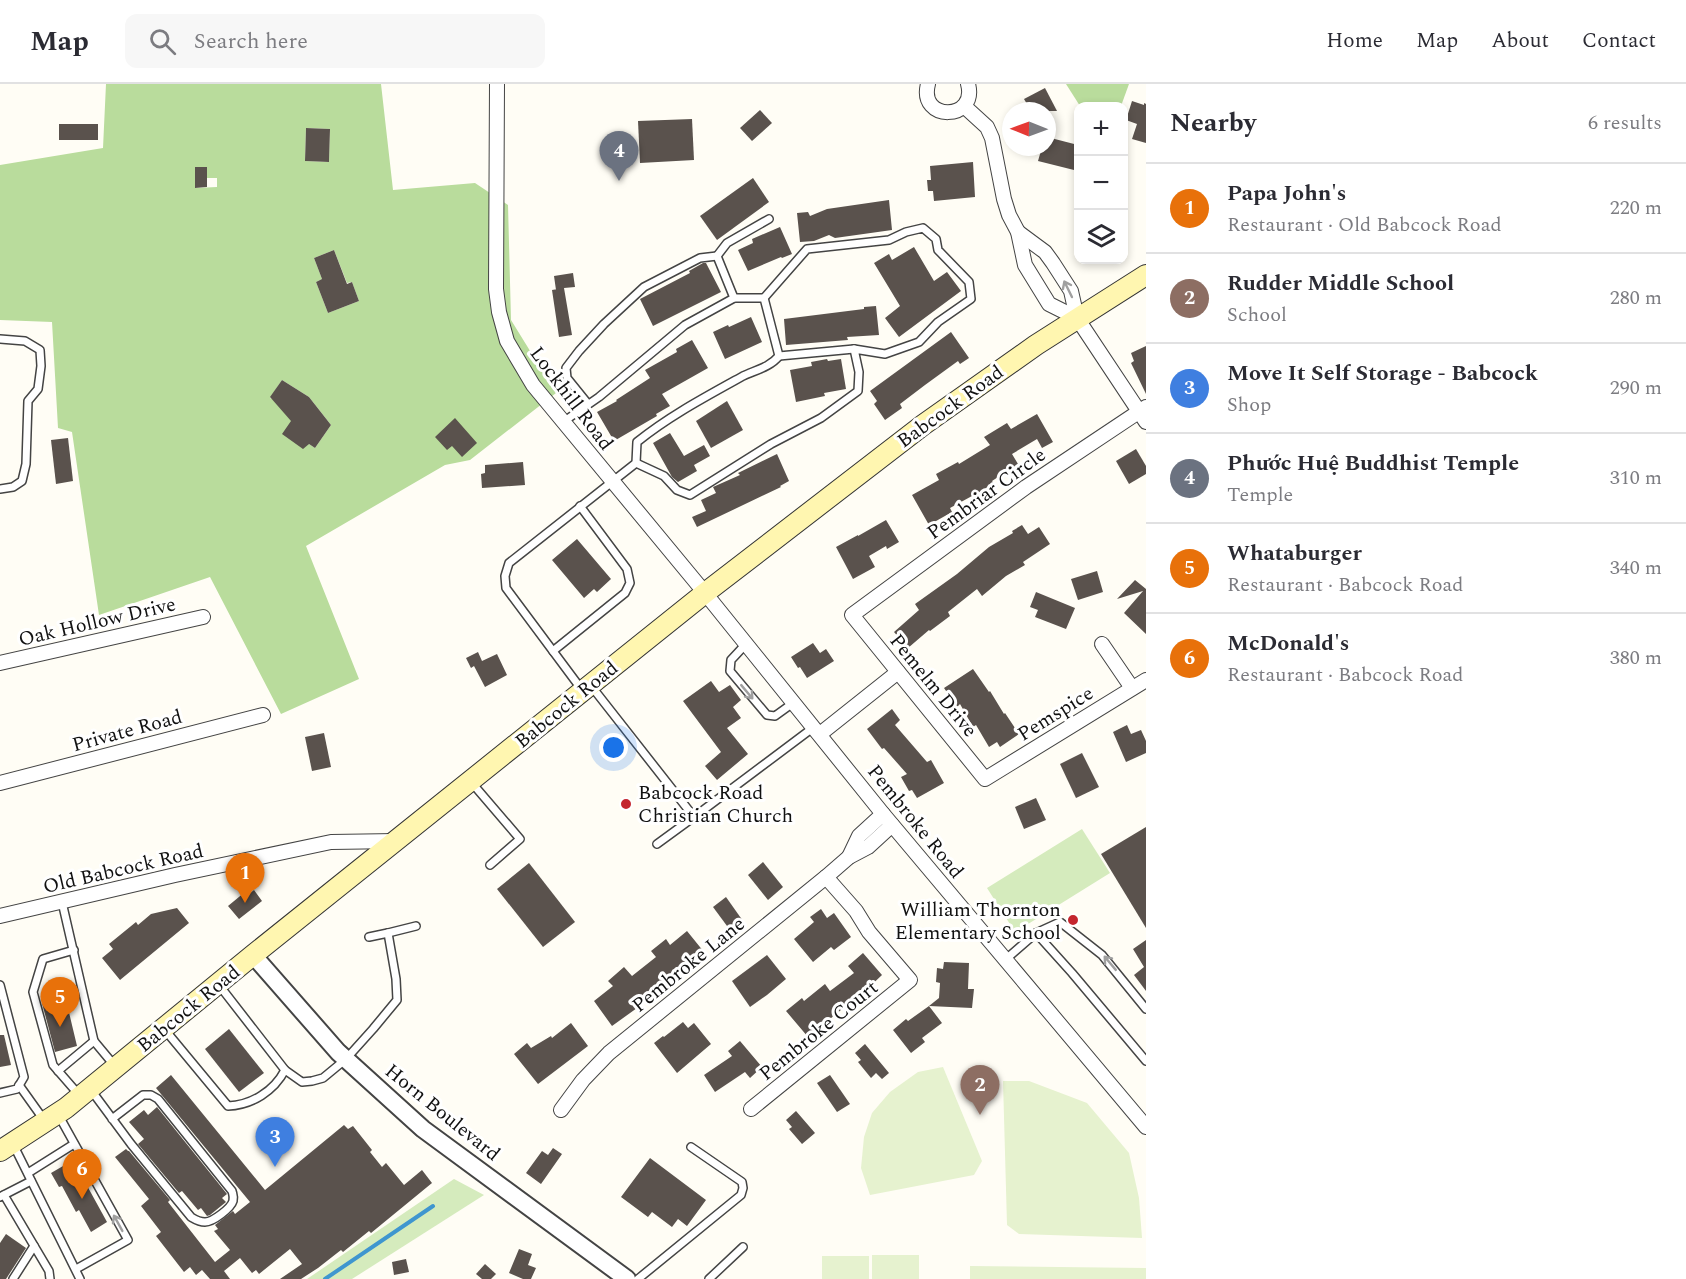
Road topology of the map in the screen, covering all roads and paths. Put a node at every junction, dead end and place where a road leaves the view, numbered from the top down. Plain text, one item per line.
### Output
1 (497, 84) edge
2 (928, 84) edge
3 (968, 84) edge
4 (964, 106) junction
5 (769, 219) dead end
6 (1018, 232) junction
7 (717, 256) junction
8 (1053, 263) junction
9 (1146, 274) edge
10 (1032, 276) junction
11 (734, 298) junction
12 (764, 298) junction
13 (1077, 318) junction
14 (0, 339) edge
15 (854, 349) junction
16 (779, 356) junction
17 (588, 404) junction
18 (1144, 413) edge
19 (563, 422) junction
20 (636, 463) junction
21 (612, 481) junction
22 (0, 489) edge
23 (580, 506) junction
24 (705, 593) junction
25 (852, 615) joint
26 (202, 616) dead end
27 (1102, 644) dead end
28 (745, 645) junction
29 (553, 651) junction
30 (0, 663) edge
31 (898, 672) junction
32 (1146, 680) edge
33 (586, 688) junction
34 (1132, 688) junction
35 (793, 703) junction
36 (263, 715) dead end
37 (817, 730) junction
38 (985, 779) joint
39 (470, 781) junction
40 (0, 783) edge
41 (694, 817) junction
42 (888, 819) junction
43 (396, 841) junction
44 (657, 844) dead end
45 (490, 865) dead end
46 (826, 877) junction
47 (62, 902) junction
48 (0, 916) edge
49 (416, 926) dead end
50 (388, 933) junction
51 (1036, 933) junction
52 (369, 937) dead end
53 (74, 950) junction
54 (253, 955) junction
55 (1005, 960) junction
56 (218, 983) junction
57 (0, 985) edge
58 (1146, 1009) edge
59 (163, 1028) junction
60 (94, 1041) junction
61 (345, 1059) junction
62 (1146, 1061) edge
63 (116, 1067) junction
64 (285, 1070) junction
65 (58, 1071) junction
66 (19, 1085) junction
67 (85, 1092) junction
68 (0, 1093) edge
69 (750, 1109) dead end
70 (561, 1110) dead end
71 (52, 1118) junction
72 (112, 1119) junction
73 (1146, 1127) edge
74 (74, 1144) junction
75 (692, 1147) dead end
76 (6, 1148) edge
77 (28, 1173) junction
78 (32, 1181) junction
79 (2, 1196) edge
80 (34, 1246) junction
81 (743, 1247) dead end
82 (76, 1269) junction
83 (13, 1279) edge
84 (50, 1279) edge
85 (80, 1279) edge
86 (627, 1279) edge
87 (638, 1279) edge
88 (709, 1279) edge

1 - 19 street, Lockhill Road
2 - 4 street
3 - 4 street
4 - 6 street
5 - 7 lane
6 - 8 street
6 - 10 street
7 - 11 lane
7 - 17 lane
8 - 10 street
13 -> 8 street
9 - 13 main road, Babcock Road
10 - 13 street
11 - 12 lane
11 - 17 lane
12 - 15 lane
12 - 16 lane
13 - 18 street
13 - 24 main road, Babcock Road
14 - 22 lane
15 - 16 lane
15 - 20 lane
16 - 20 lane
17 - 19 lane
18 - 25 street, Pembriar Circle
19 - 21 street, Lockhill Road
20 - 21 lane
21 - 23 lane
21 - 24 street, Lockhill Road
23 - 29 lane
23 - 29 lane
24 - 28 street, Pembroke Road
24 - 33 main road, Babcock Road
25 - 31 street, Pemelm Drive
26 - 30 street, Oak Hollow Drive
27 - 34 street
28 - 35 street, Pembroke Road
28 -> 35 lane
29 - 33 lane
31 - 37 street
31 - 38 street, Pemelm Drive
32 - 34 street, Pemspice
33 - 39 main road, Babcock Road
33 - 41 lane
34 - 38 street, Pemspice
35 - 37 street, Pembroke Road
36 - 40 street, Private Road
37 - 41 lane
37 - 42 street, Pembroke Road
39 - 43 main road, Babcock Road
39 - 45 lane
41 - 44 lane
42 - 46 street, Pembroke Lane
42 - 55 street, Pembroke Road
43 - 47 street, Old Babcock Road
43 - 54 main road, Babcock Road
46 - 69 street, Pembroke Court
46 - 70 street, Pembroke Lane
47 - 48 street, Old Babcock Road
47 - 53 lane
49 - 50 lane
50 - 52 lane
50 - 61 lane
51 - 55 lane
58 -> 51 lane
51 - 62 lane
53 - 60 lane
53 - 65 lane
54 - 56 main road, Babcock Road
54 - 61 street, Horn Boulevard
55 - 73 street, Pembroke Road
56 - 59 main road, Babcock Road
56 - 64 lane
57 - 66 lane
59 - 63 main road, Babcock Road
59 - 64 lane
60 - 63 lane
60 - 65 lane
61 - 64 lane
61 - 86 street, Horn Boulevard
63 - 67 main road, Babcock Road
65 - 67 lane
66 - 68 lane
66 - 71 lane
67 - 71 main road, Babcock Road
67 - 72 lane
71 - 74 lane
71 - 76 main road, Babcock Road
72 - 72 lane
74 - 77 lane
82 -> 74 lane
75 - 87 lane
76 - 77 lane
77 - 78 lane
78 - 79 lane
78 - 82 lane
79 - 80 lane
80 - 83 lane
80 - 84 lane
81 - 88 lane
82 - 85 lane

